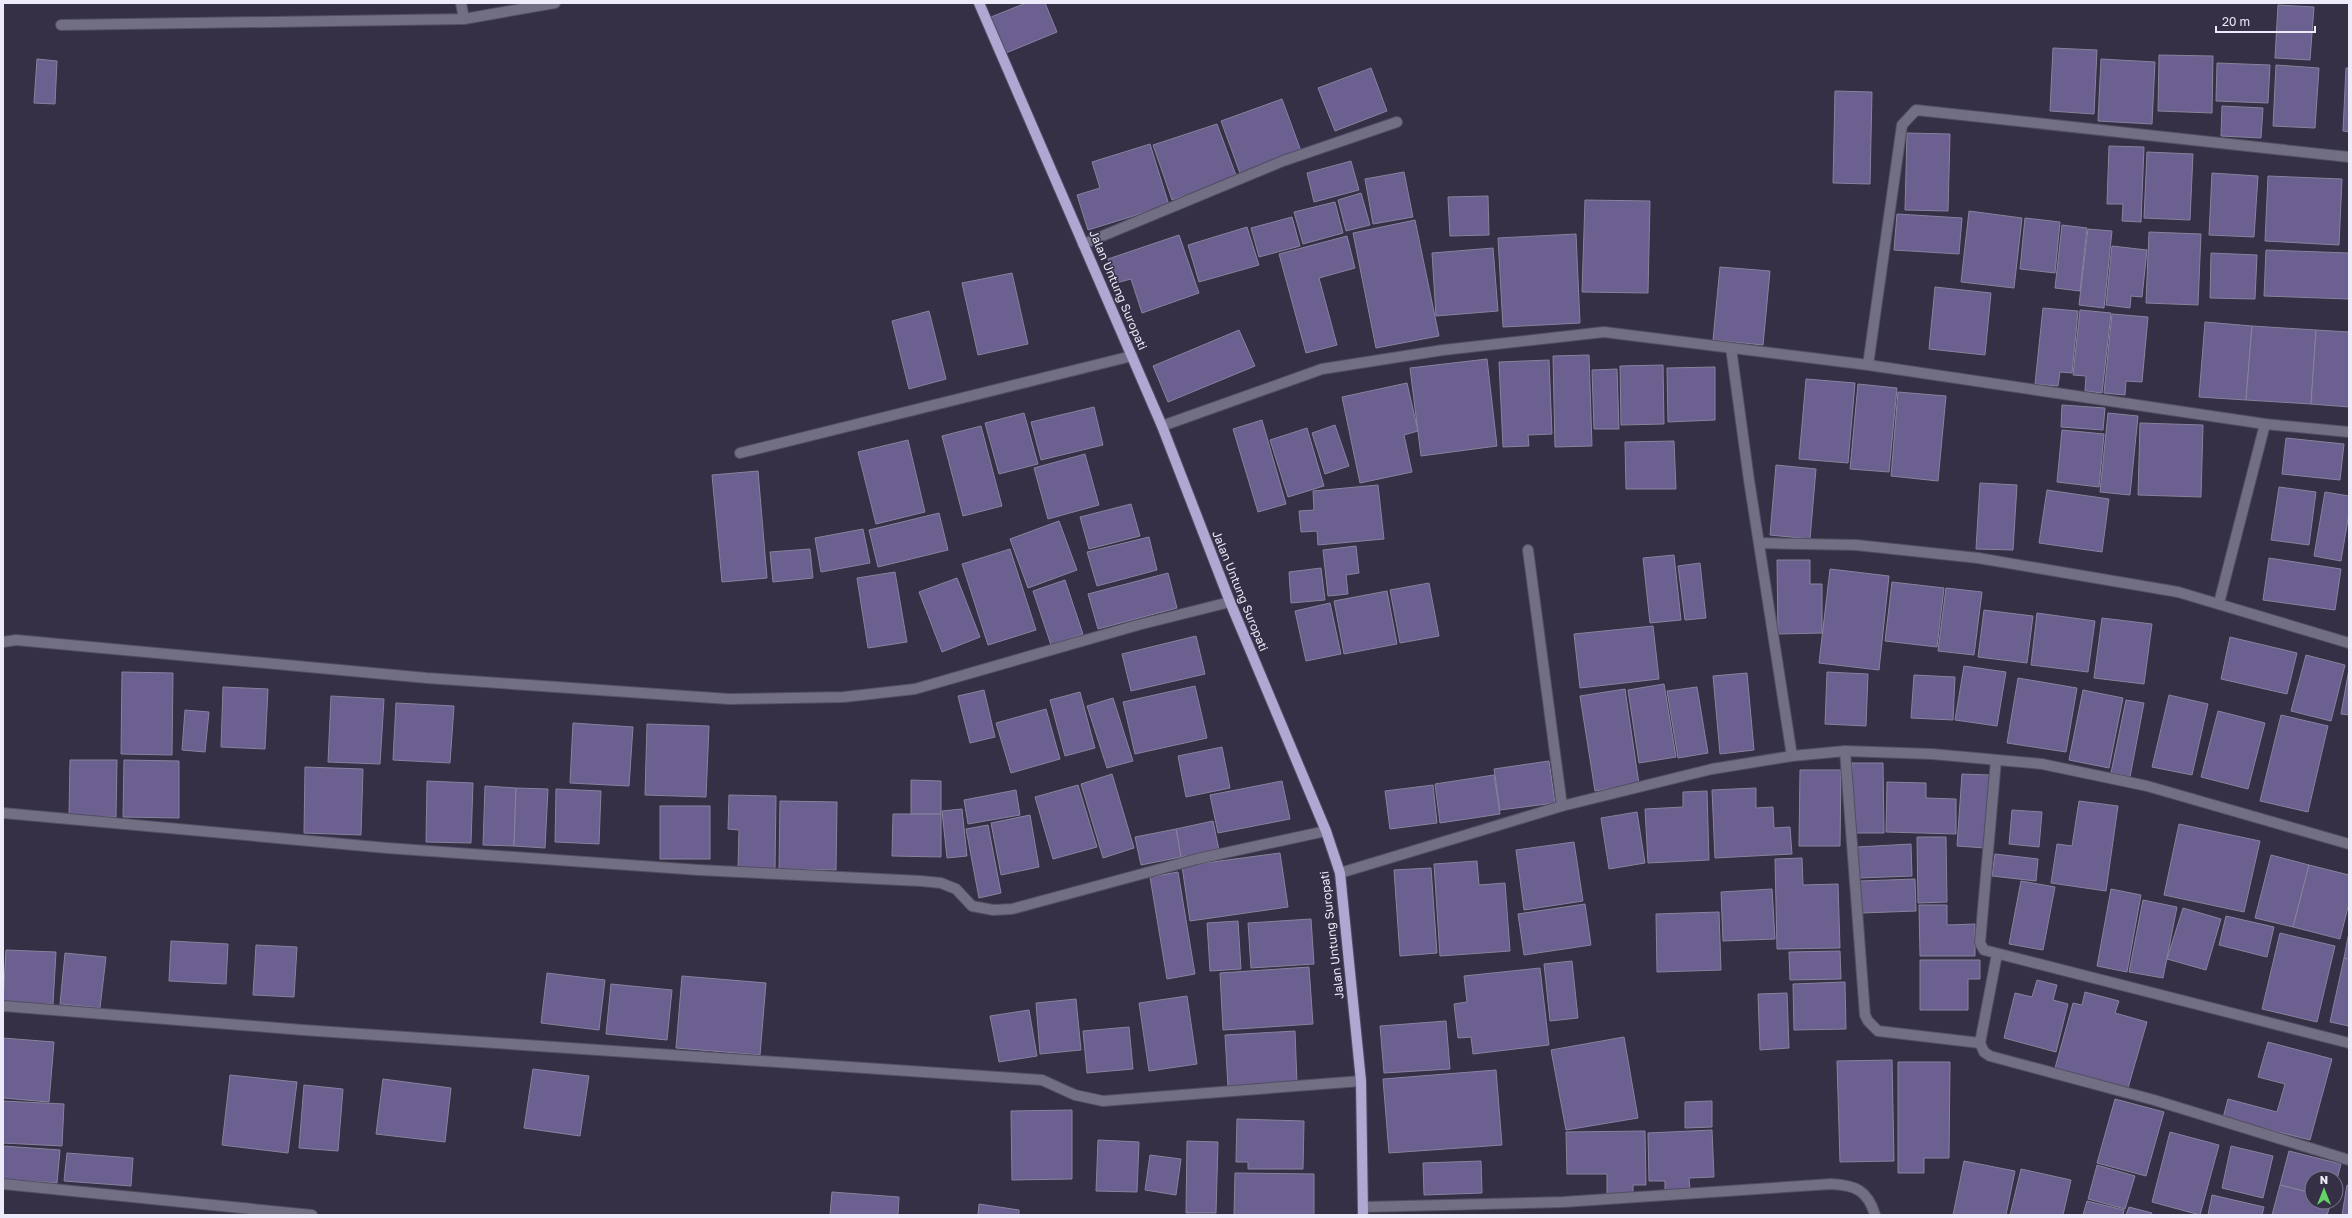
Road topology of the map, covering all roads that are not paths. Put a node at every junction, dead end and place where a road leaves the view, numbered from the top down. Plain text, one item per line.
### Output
1 (461, 3) edge
2 (555, 3) edge
3 (979, 3) edge
4 (464, 20) junction
5 (61, 25) dead end
6 (1397, 122) dead end
7 (2349, 157) edge
8 (1083, 244) junction
9 (1731, 348) junction
10 (1132, 356) junction
11 (1868, 365) junction
12 (2265, 424) junction
13 (1162, 426) junction
14 (2348, 435) edge
15 (740, 453) dead end
16 (1759, 543) junction
17 (1528, 550) dead end
18 (1230, 602) junction
19 (2219, 603) junction
20 (3, 642) edge
21 (2349, 643) edge
22 (1845, 751) junction
23 (1792, 756) junction
24 (1996, 760) junction
25 (1562, 806) junction
26 (3, 813) edge
27 (1326, 831) junction
28 (2349, 844) edge
29 (1340, 873) junction
30 (1997, 954) junction
31 (3, 1006) edge
32 (1980, 1043) junction
33 (2349, 1043) edge
34 (1361, 1081) junction
35 (2349, 1160) edge
36 (3, 1184) edge
37 (1363, 1211) edge
38 (312, 1215) edge
39 (1875, 1215) edge

1 - 4 street
2 - 4 street
3 - 8 main road, Jalan Untung Suropati
4 - 5 street
6 - 8 street
7 - 11 street
8 - 10 main road, Jalan Untung Suropati
9 - 11 street
9 - 13 street
9 - 16 street
10 - 13 main road, Jalan Untung Suropati
10 - 15 street
11 - 12 street
12 - 14 street
12 - 19 street
13 - 18 main road, Jalan Untung Suropati
16 - 19 street
16 - 23 street
17 - 25 street
18 - 20 street
18 - 27 main road, Jalan Untung Suropati
19 - 21 street
22 - 23 street
22 - 24 street
22 - 32 street
23 - 25 street
24 - 28 street
24 - 30 street
25 - 29 street
26 - 27 street
27 - 29 main road, Jalan Untung Suropati
29 - 34 main road, Jalan Untung Suropati
30 - 32 street
30 - 33 street
31 - 34 street
32 - 35 street
34 - 37 main road, Jalan Untung Suropati
36 - 38 street
37 - 39 street

